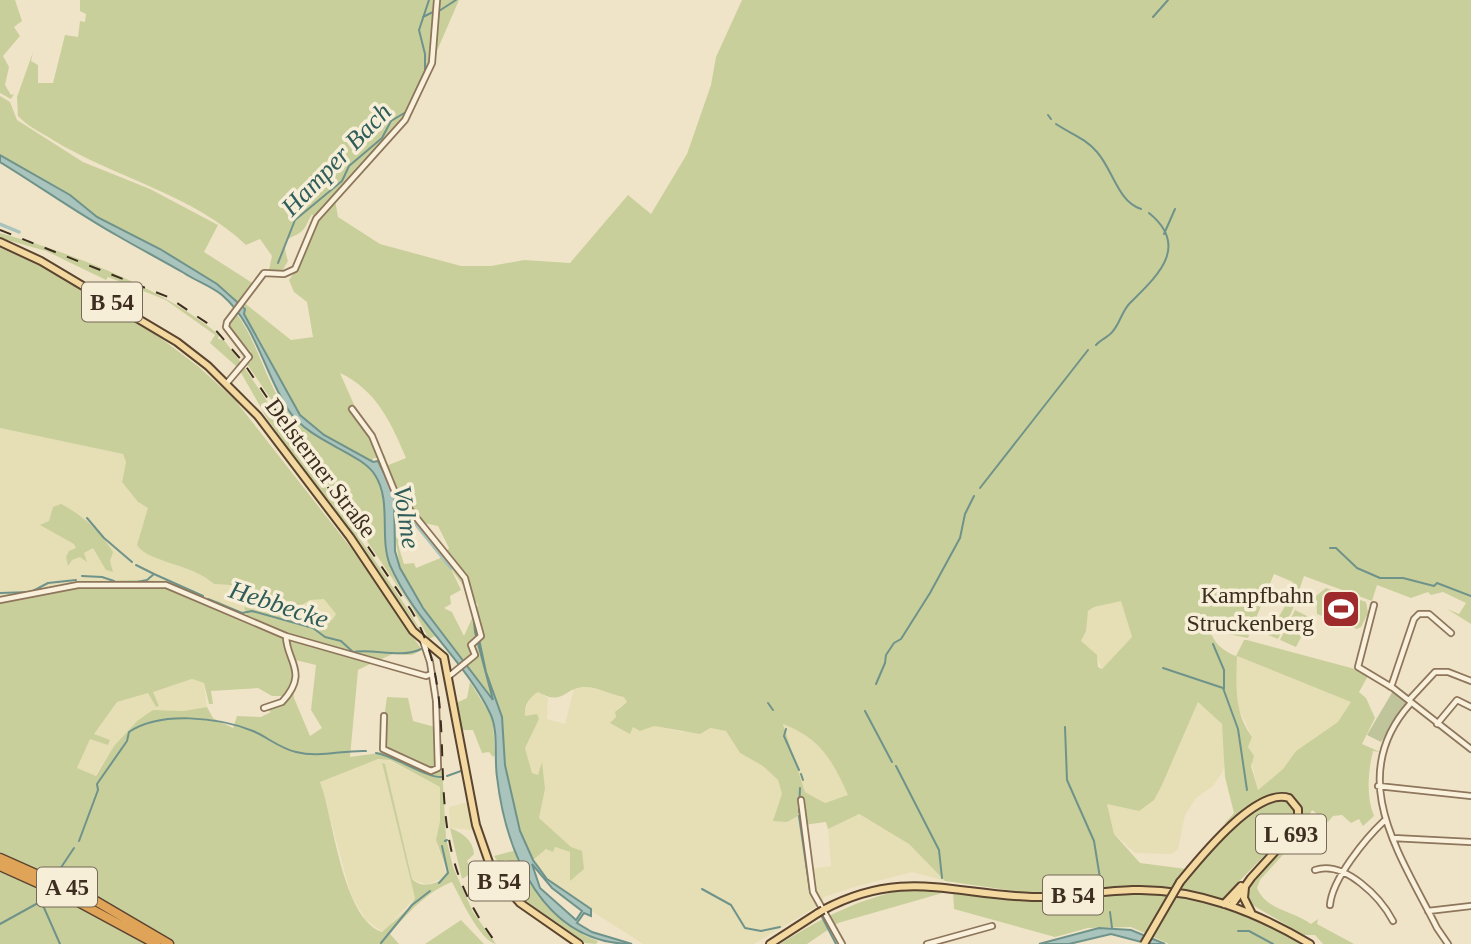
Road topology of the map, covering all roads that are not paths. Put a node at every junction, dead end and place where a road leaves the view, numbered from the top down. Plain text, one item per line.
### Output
1 (437, 0) edge
2 (0, 242) edge
3 (227, 383) junction
4 (352, 410) dead end
5 (0, 600) edge
6 (1374, 606) dead end
7 (1451, 633) dead end
8 (286, 636) junction
9 (423, 640) junction
10 (431, 674) junction
11 (448, 677) junction
12 (1471, 681) edge
13 (1391, 687) junction
14 (1409, 702) junction
15 (1471, 707) edge
16 (264, 708) dead end
17 (384, 716) dead end
18 (1437, 724) junction
19 (1471, 749) edge
20 (1378, 786) junction
21 (1471, 796) edge
22 (801, 800) dead end
23 (1384, 821) junction
24 (1393, 838) junction
25 (1471, 842) edge
26 (0, 858) edge
27 (0, 866) edge
28 (1315, 870) dead end
29 (1344, 874) junction
30 (1251, 878) junction
31 (1245, 886) junction
32 (1227, 905) junction
33 (1329, 905) dead end
34 (1471, 906) edge
35 (1428, 911) junction
36 (1252, 914) junction
37 (1393, 921) dead end
38 (130, 925) junction
39 (992, 926) dead end
40 (1308, 943) edge
41 (156, 944) edge
42 (169, 944) edge
43 (579, 944) edge
44 (770, 944) edge
45 (842, 944) edge
46 (927, 944) edge
47 (1143, 944) edge
48 (1448, 944) edge

1 - 3 street
2 - 3 main road, Delsterner Straße / B 54
3 - 9 main road, Delsterner Straße / B 54
4 - 11 street
5 - 8 street
6 - 13 street
7 - 13 street
8 - 10 street
8 - 16 street
9 - 10 street
9 - 11 main road, Delsterner Straße / B 54
10 - 17 street
11 - 43 main road, Delsterner Straße / B 54
12 - 14 street
13 - 14 street
14 - 18 street
14 - 20 street
15 - 18 street
18 - 19 street
20 - 21 street
20 - 23 street
22 - 45 street
23 - 24 street
23 - 29 street
24 - 25 street
24 - 35 street
26 - 38 highway, A 45
27 - 38 highway, A 45
28 - 29 street
29 - 33 street
29 - 37 street
30 - 31 main road, L 693
30 - 32 main road, L 693
30 - 47 main road, L 693, bridge
31 - 32 main road, L 693
31 - 36 main road, L 693
32 - 36 main road, B 54
32 - 44 main road, B 54
34 - 35 street
35 - 48 street
36 - 40 main road, B 54
38 - 41 highway, A 45
38 - 42 highway, A 45
39 - 46 street

